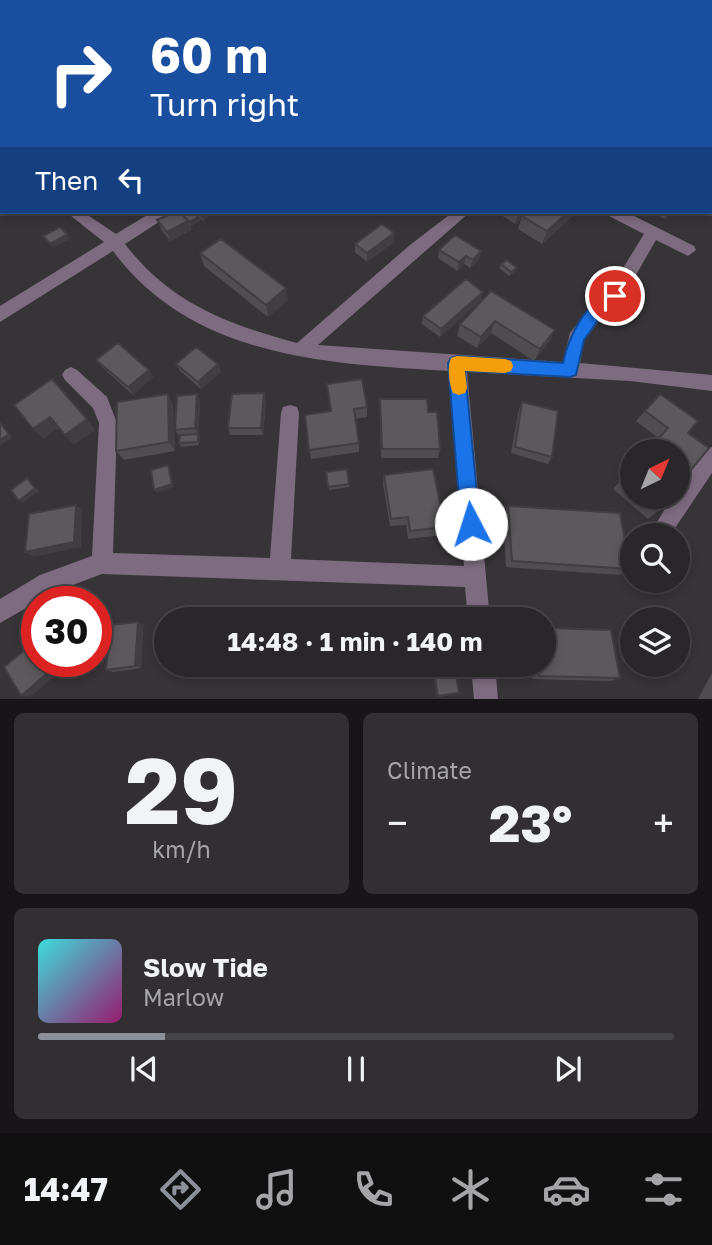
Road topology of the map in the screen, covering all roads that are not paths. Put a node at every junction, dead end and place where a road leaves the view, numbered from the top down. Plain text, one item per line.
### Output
1 (77, 214) edge
2 (160, 214) edge
3 (460, 214) edge
4 (618, 214) edge
5 (652, 233) junction
6 (115, 242) junction
7 (688, 250) dead end
8 (0, 315) edge
9 (300, 351) junction
10 (457, 363) junction
11 (570, 370) junction
12 (71, 375) dead end
13 (712, 383) edge
14 (290, 413) dead end
15 (712, 456) edge
16 (667, 523) edge
17 (102, 563) junction
18 (280, 570) junction
19 (476, 577) junction
20 (478, 607) edge
21 (0, 612) edge
22 (484, 677) edge
23 (486, 699) edge

1 - 6 street
2 - 6 street
3 - 9 street
4 - 5 street
5 - 7 street
5 - 11 street
6 - 8 street
6 - 9 street
9 - 10 street
10 - 11 street
10 - 19 street
11 - 13 street
12 - 17 street
14 - 18 street
15 - 16 street
17 - 18 street
17 - 21 street
18 - 19 street
19 - 20 street
22 - 23 street

